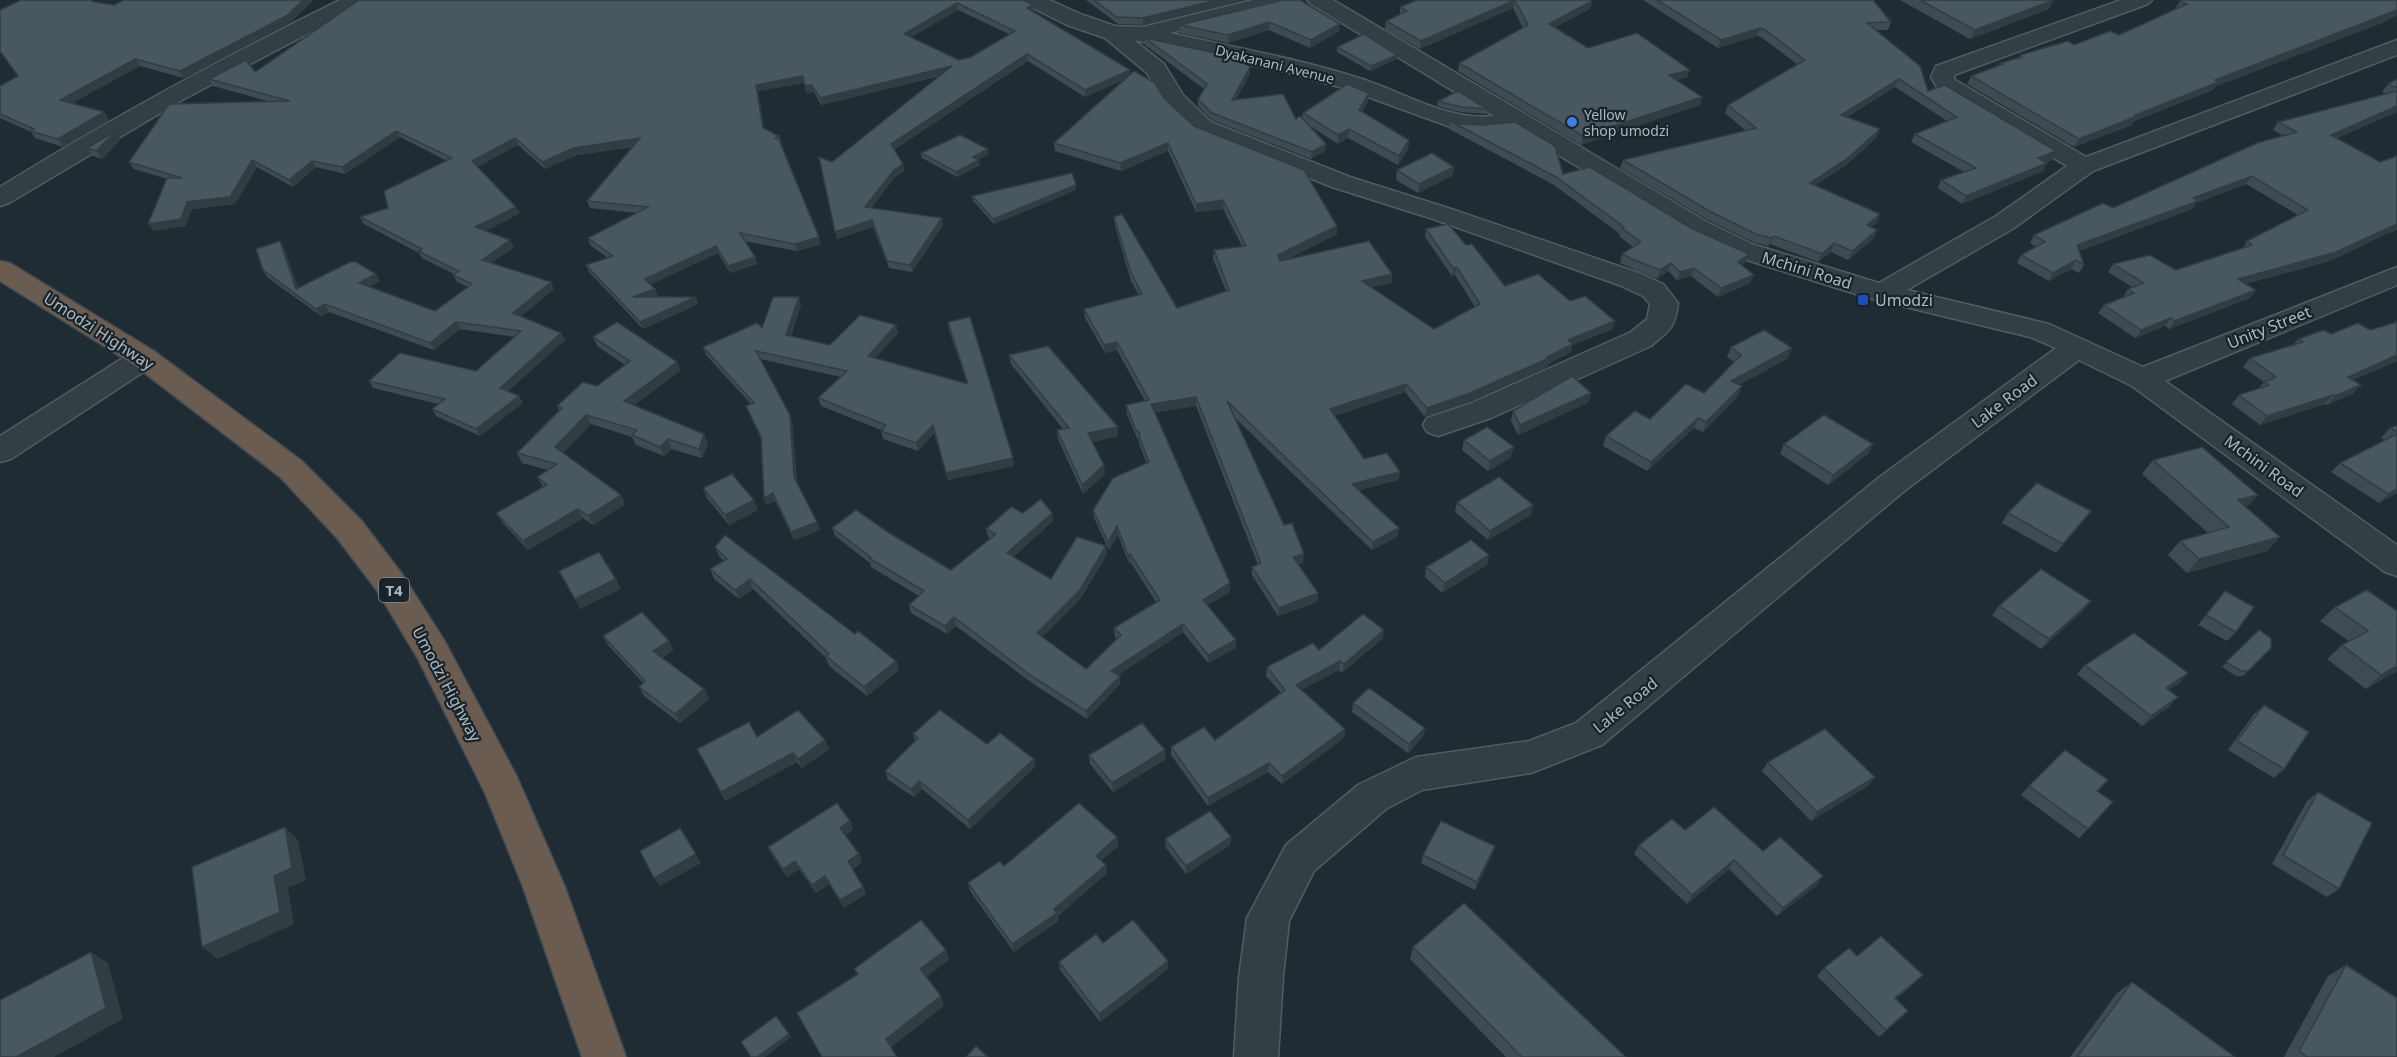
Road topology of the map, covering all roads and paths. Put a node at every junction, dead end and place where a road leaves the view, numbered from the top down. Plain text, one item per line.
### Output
1 (357, 0) edge
2 (1032, 0) edge
3 (1280, 0) edge
4 (2141, 0) edge
5 (1326, 1) edge
6 (1113, 33) junction
7 (1140, 33) junction
8 (2397, 47) edge
9 (1518, 120) junction
10 (2084, 166) junction
11 (0, 198) edge
12 (0, 269) edge
13 (2397, 275) edge
14 (1882, 292) junction
15 (2076, 347) junction
16 (144, 358) junction
17 (2142, 379) junction
18 (1438, 425) dead end
19 (0, 451) edge
20 (2397, 562) edge
21 (604, 1057) edge
22 (1256, 1057) edge

1 - 11 street
2 - 6 street, Dyakanani Avenue
3 - 7 street
4 - 10 street
5 - 9 street, Mchini Road
6 - 7 street, Dyakanani Avenue
6 - 18 street
7 - 9 street, Dyakanani Avenue
8 - 10 street
9 - 14 street, Mchini Road
10 - 14 street
12 - 16 highway, Umodzi Highway / T4
13 - 17 street, Unity Street
14 - 15 street, Mchini Road
15 - 17 street, Mchini Road
15 - 22 street, Lake Road
16 - 19 street
16 - 21 highway, Umodzi Highway / T4
17 - 20 street, Mchini Road

